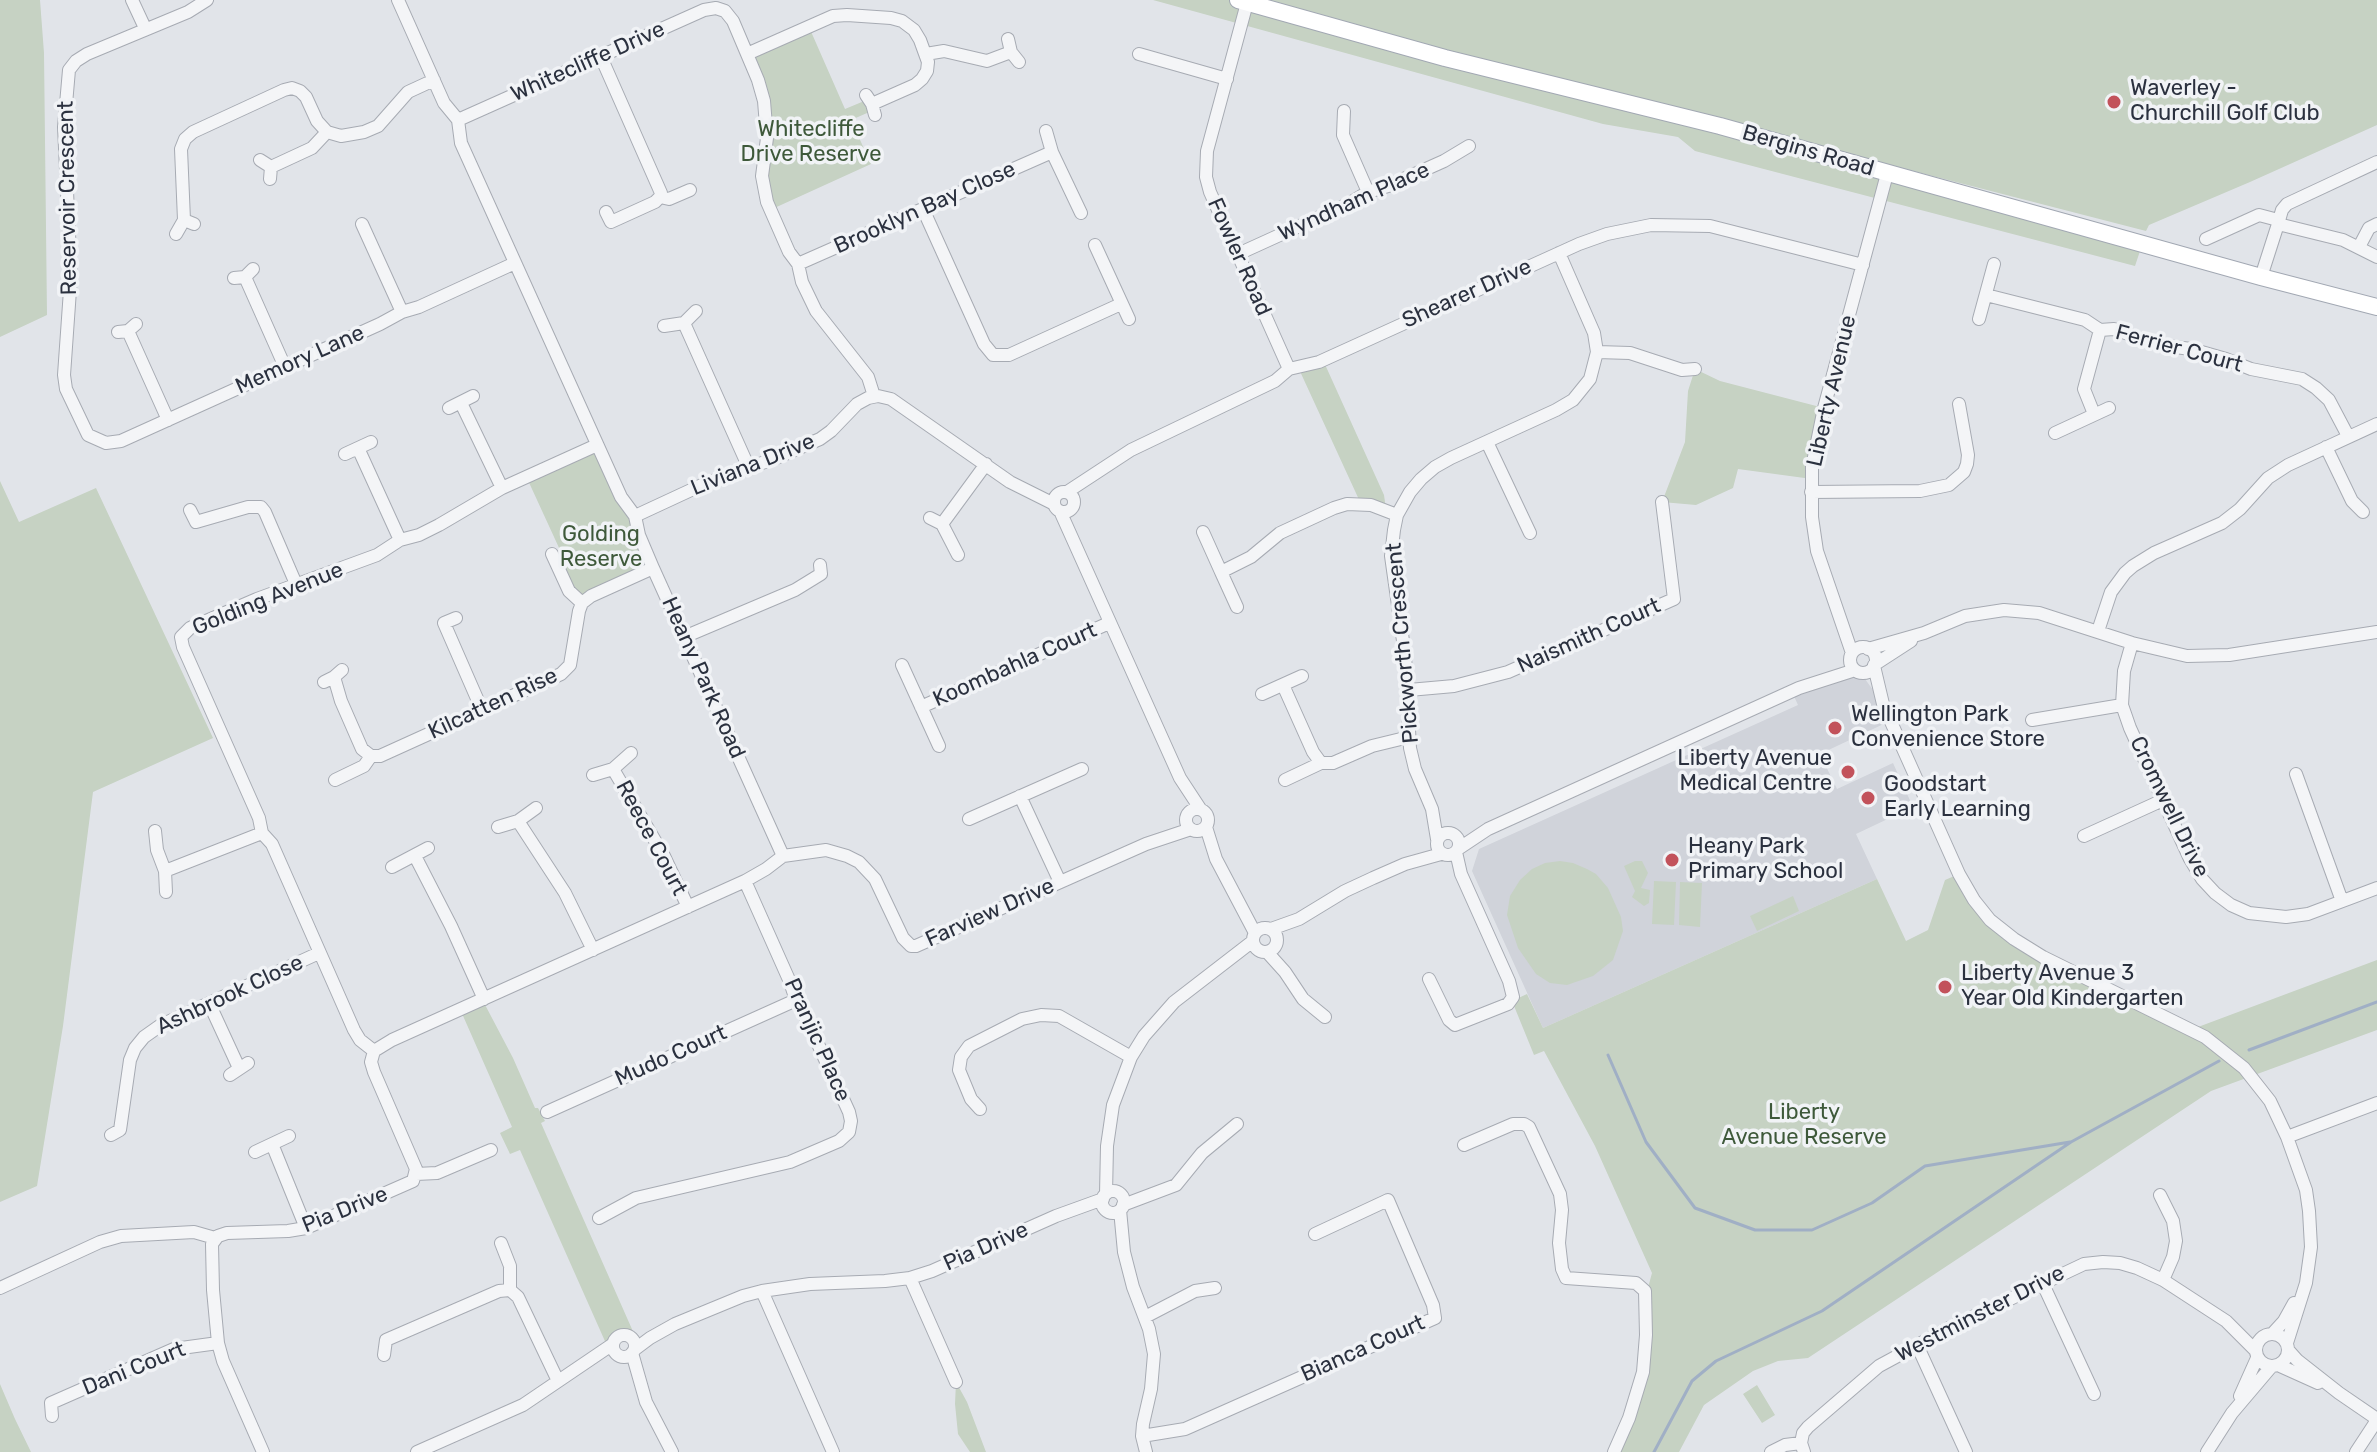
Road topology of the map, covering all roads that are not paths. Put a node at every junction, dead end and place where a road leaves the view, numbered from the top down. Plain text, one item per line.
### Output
1 (132, 0) edge
2 (207, 0) edge
3 (398, 0) edge
4 (1243, 1) edge
5 (716, 4) edge
6 (145, 28) junction
7 (1013, 51) dead end
8 (747, 54) junction
9 (926, 54) junction
10 (1139, 54) dead end
11 (601, 57) junction
12 (1227, 79) junction
13 (434, 80) junction
14 (871, 105) dead end
15 (1344, 111) dead end
16 (458, 120) junction
17 (1046, 131) dead end
18 (327, 132) junction
19 (1469, 146) dead end
20 (1052, 152) junction
21 (2377, 162) edge
22 (267, 169) dead end
23 (1887, 174) junction
24 (690, 190) dead end
25 (1368, 192) junction
26 (660, 197) junction
27 (923, 209) junction
28 (1081, 213) dead end
29 (361, 222) dead end
30 (2278, 222) junction
31 (611, 223) dead end
32 (2377, 224) edge
33 (176, 234) dead end
34 (2206, 239) dead end
35 (1095, 245) dead end
36 (2359, 247) junction
37 (1559, 253) junction
38 (1238, 254) junction
39 (2377, 257) edge
40 (515, 263) junction
41 (798, 264) junction
42 (1994, 264) dead end
43 (1863, 265) junction
44 (244, 275) dead end
45 (2261, 277) junction
46 (1986, 295) junction
47 (1121, 304) junction
48 (2377, 307) edge
49 (696, 311) dead end
50 (402, 312) junction
51 (1129, 319) dead end
52 (1979, 319) dead end
53 (684, 323) junction
54 (664, 326) dead end
55 (127, 329) dead end
56 (2100, 330) junction
57 (1597, 352) junction
58 (285, 367) junction
59 (1289, 369) junction
60 (1695, 369) dead end
61 (473, 396) dead end
62 (874, 396) junction
63 (1959, 404) dead end
64 (2109, 408) dead end
65 (2094, 414) junction
66 (168, 420) junction
67 (2377, 424) edge
68 (85, 431) joint
69 (2055, 433) dead end
70 (2348, 436) junction
71 (371, 442) dead end
72 (1487, 442) junction
73 (597, 445) junction
74 (2326, 447) junction
75 (358, 448) junction
76 (345, 454) dead end
77 (986, 464) junction
78 (749, 468) junction
79 (502, 488) junction
80 (1811, 492) junction
81 (1064, 501) junction
82 (1662, 502) dead end
83 (2363, 512) dead end
84 (1397, 515) junction
85 (635, 516) junction
86 (930, 518) dead end
87 (942, 524) junction
88 (1203, 532) dead end
89 (1530, 533) dead end
90 (202, 535) dead end
91 (400, 540) junction
92 (552, 554) dead end
93 (958, 555) dead end
94 (653, 568) junction
95 (1221, 572) junction
96 (822, 574) dead end
97 (296, 584) junction
98 (582, 603) junction
99 (1237, 607) dead end
100 (445, 623) dead end
101 (1109, 623) junction
102 (2098, 631) junction
103 (2377, 632) edge
104 (1924, 633) junction
105 (684, 637) junction
106 (2132, 643) junction
107 (1858, 658) junction
108 (902, 665) dead end
109 (1874, 666) junction
110 (333, 676) dead end
111 (1302, 676) dead end
112 (1283, 685) junction
113 (1409, 690) junction
114 (1262, 694) dead end
115 (1883, 704) junction
116 (2122, 705) junction
117 (921, 707) junction
118 (482, 710) junction
119 (2032, 720) dead end
120 (1409, 737) junction
121 (939, 746) dead end
122 (631, 753) dead end
123 (371, 756) junction
124 (1321, 763) junction
125 (613, 769) junction
126 (1082, 769) dead end
127 (2296, 774) dead end
128 (593, 775) dead end
129 (335, 780) dead end
130 (1285, 780) dead end
131 (1020, 796) junction
132 (2163, 800) junction
133 (536, 808) dead end
134 (969, 819) dead end
135 (518, 821) junction
136 (1195, 821) junction
137 (498, 827) dead end
138 (155, 831) dead end
139 (262, 833) junction
140 (2084, 836) dead end
141 (1448, 845) junction
142 (428, 848) dead end
143 (415, 856) junction
144 (783, 856) junction
145 (392, 867) dead end
146 (165, 871) junction
147 (745, 881) junction
148 (1060, 882) junction
149 (2377, 888) edge
150 (166, 892) dead end
151 (2342, 901) junction
152 (688, 907) junction
153 (1265, 940) junction
154 (593, 950) junction
155 (319, 953) junction
156 (1429, 979) dead end
157 (484, 999) junction
158 (796, 1000) junction
159 (209, 1003) junction
160 (1325, 1017) dead end
161 (374, 1051) junction
162 (1131, 1057) junction
163 (239, 1069) dead end
164 (2377, 1103) edge
165 (980, 1109) dead end
166 (547, 1112) dead end
167 (1237, 1124) dead end
168 (121, 1132) dead end
169 (289, 1136) dead end
170 (2287, 1137) junction
171 (272, 1144) junction
172 (1464, 1145) dead end
173 (491, 1150) dead end
174 (255, 1152) dead end
175 (416, 1174) junction
176 (2160, 1195) dead end
177 (1113, 1202) junction
178 (616, 1207) junction
179 (599, 1218) dead end
180 (625, 1220) dead end
181 (306, 1228) junction
182 (1315, 1234) dead end
183 (215, 1238) junction
184 (501, 1243) dead end
185 (910, 1278) junction
186 (2163, 1280) junction
187 (2042, 1282) junction
188 (2306, 1283) junction
189 (1215, 1288) dead end
190 (510, 1290) junction
191 (0, 1291) edge
192 (762, 1291) junction
193 (1145, 1317) junction
194 (2226, 1321) junction
195 (2268, 1335) junction
196 (218, 1343) junction
197 (1917, 1345) junction
198 (2288, 1347) junction
199 (624, 1349) junction
200 (2256, 1354) junction
201 (384, 1355) dead end
202 (2275, 1366) junction
203 (558, 1381) junction
204 (956, 1382) dead end
205 (2339, 1393) junction
206 (2094, 1394) dead end
207 (49, 1404) dead end
208 (2232, 1413) junction
209 (2377, 1419) edge
210 (1142, 1436) junction
211 (1802, 1447) edge
212 (263, 1452) edge
213 (417, 1452) edge
214 (672, 1452) edge
215 (833, 1452) edge
216 (1146, 1452) edge
217 (1614, 1452) edge
218 (1771, 1452) edge
219 (1966, 1452) edge
220 (2207, 1452) edge
221 (2356, 1452) edge

1 - 6 street
2 - 6 street, Reservoir Crescent
3 - 13 street, Heany Park Road
4 - 12 street, Fowler Road
4 - 23 main road, Bergins Road
5 - 8 street, Whitecliffe Drive
5 - 11 street, Whitecliffe Drive
6 - 68 street, Reservoir Crescent
7 - 9 street
8 - 9 street
8 - 41 street, Whitecliffe Drive
9 - 14 street
10 - 12 street
11 - 16 street, Whitecliffe Drive
11 - 26 street
12 - 38 street, Fowler Road
13 - 16 street, Heany Park Road
13 - 18 street
15 - 25 street
16 - 40 street, Heany Park Road
17 - 20 street
18 - 22 street
18 - 33 street
19 - 25 street, Wyndham Place
20 - 27 street, Brooklyn Bay Close
20 - 28 street
21 - 30 street
23 - 43 street, Liberty Avenue
23 - 45 main road, Bergins Road
24 - 26 street
25 - 38 street, Wyndham Place
26 - 31 street
27 - 41 street, Brooklyn Bay Close
27 - 47 street
29 - 50 street
30 - 34 street
30 - 36 street
30 - 45 street
32 - 36 street
35 - 47 street
36 - 39 street
37 - 43 street, Shearer Drive
37 - 57 street
37 - 59 street, Shearer Drive
38 - 59 street, Fowler Road
40 - 50 street, Memory Lane
40 - 73 street, Heany Park Road
41 - 62 street, Whitecliffe Drive
42 - 46 street
43 - 80 street, Liberty Avenue
44 - 58 street
45 - 48 main road, Bergins Road
46 - 52 street
46 - 56 street, Ferrier Court
47 - 51 street
49 - 53 street
50 - 58 street, Memory Lane
53 - 54 street
53 - 78 street
55 - 66 street
56 - 65 street
56 - 70 street, Ferrier Court
57 - 60 street
57 - 72 street, Pickworth Crescent
58 - 66 street, Memory Lane
59 - 81 street, Shearer Drive
61 - 79 street
62 - 77 street
62 - 78 street, Liviana Drive
63 - 80 street
64 - 65 street
65 - 69 street
66 - 68 street, Memory Lane
67 - 70 street
70 - 74 street
71 - 75 street
72 - 84 street, Pickworth Crescent
72 - 89 street
73 - 79 street, Golding Avenue
73 - 85 street, Heany Park Road
74 - 83 street
74 - 102 street
75 - 76 street
75 - 91 street
77 - 81 street
77 - 87 street
78 - 85 street, Liviana Drive
79 - 91 street, Golding Avenue
80 - 107 street, Liberty Avenue
81 - 101 street
82 - 113 street, Naismith Court
84 - 95 street
84 - 113 street, Pickworth Crescent
85 - 94 street, Heany Park Road
86 - 87 street
87 - 93 street
88 - 95 street
90 - 97 street
91 - 97 street, Golding Avenue
92 - 98 street
94 - 98 street
94 - 105 street, Heany Park Road
95 - 99 street
96 - 105 street
97 - 139 street, Golding Avenue
98 - 118 street, Kilcatten Rise
100 - 118 street
101 - 117 street, Koombahla Court
101 - 136 street
102 - 104 street
102 - 106 street
103 - 106 street
104 - 107 street
104 - 109 street
105 - 144 street, Heany Park Road
106 - 116 street, Cromwell Drive
107 - 109 street
107 - 109 street, Liberty Avenue
107 - 115 street, Liberty Avenue
107 - 141 street
108 - 117 street, Koombahla Court
109 - 115 street, Liberty Avenue
110 - 123 street
111 - 112 street
112 - 114 street
112 - 124 street
113 - 120 street, Pickworth Crescent
115 - 170 street, Liberty Avenue
116 - 119 street
116 - 132 street, Cromwell Drive
117 - 121 street, Koombahla Court
118 - 123 street, Kilcatten Rise
120 - 124 street
120 - 141 street, Pickworth Crescent
122 - 125 street, Reece Court
123 - 129 street, Kilcatten Rise
124 - 130 street
125 - 128 street, Reece Court
125 - 152 street, Reece Court
126 - 131 street
127 - 151 street
131 - 134 street
131 - 148 street
132 - 140 street
132 - 151 street, Cromwell Drive
133 - 135 street
135 - 137 street
135 - 154 street
136 - 148 street, Farview Drive
136 - 153 street
138 - 146 street
139 - 146 street
139 - 155 street, Golding Avenue
141 - 153 street
141 - 156 street, Pickworth Crescent
142 - 143 street
143 - 145 street
143 - 157 street
144 - 147 street
144 - 148 street, Farview Drive
146 - 150 street
147 - 152 street
147 - 158 street, Pranjic Place
149 - 151 street, Cromwell Drive
152 - 154 street
153 - 160 street
153 - 162 street
154 - 157 street
155 - 159 street, Ashbrook Close
155 - 161 street, Golding Avenue
157 - 161 street
158 - 166 street, Mudo Court
158 - 178 street, Pranjic Place
159 - 163 street
159 - 168 street, Ashbrook Close
161 - 175 street
162 - 165 street
162 - 177 street
164 - 170 street
167 - 177 street, Pia Drive
169 - 171 street
170 - 188 street, Liberty Avenue
171 - 174 street
171 - 181 street
172 - 217 street
173 - 175 street
175 - 181 street, Pia Drive
176 - 186 street
177 - 185 street, Pia Drive
177 - 193 street
178 - 179 street, Pranjic Place
178 - 180 street
181 - 183 street, Pia Drive
182 - 210 street, Bianca Court
183 - 191 street, Pia Drive
183 - 196 street
184 - 190 street
185 - 192 street, Pia Drive
185 - 204 street
186 - 187 street, Westminster Drive
186 - 194 street, Westminster Drive
187 - 197 street, Westminster Drive
187 - 206 street
188 - 195 street, Liberty Avenue
188 - 198 street, Liberty Avenue
189 - 193 street
190 - 201 street
190 - 203 street
192 - 199 street, Pia Drive
192 - 215 street
193 - 210 street
194 - 195 street, Westminster Drive
194 - 200 street, Westminster Drive
195 - 198 street
195 - 200 street
196 - 207 street, Dani Court
196 - 212 street
197 - 211 street, Westminster Drive
197 - 219 street
198 - 202 street
198 - 205 street
199 - 203 street, Pia Drive
199 - 214 street
200 - 202 street
200 - 208 street
202 - 205 street
202 - 208 street
203 - 213 street, Pia Drive
205 - 209 street
208 - 220 street
209 - 221 street
210 - 216 street
211 - 218 street, Westminster Drive

